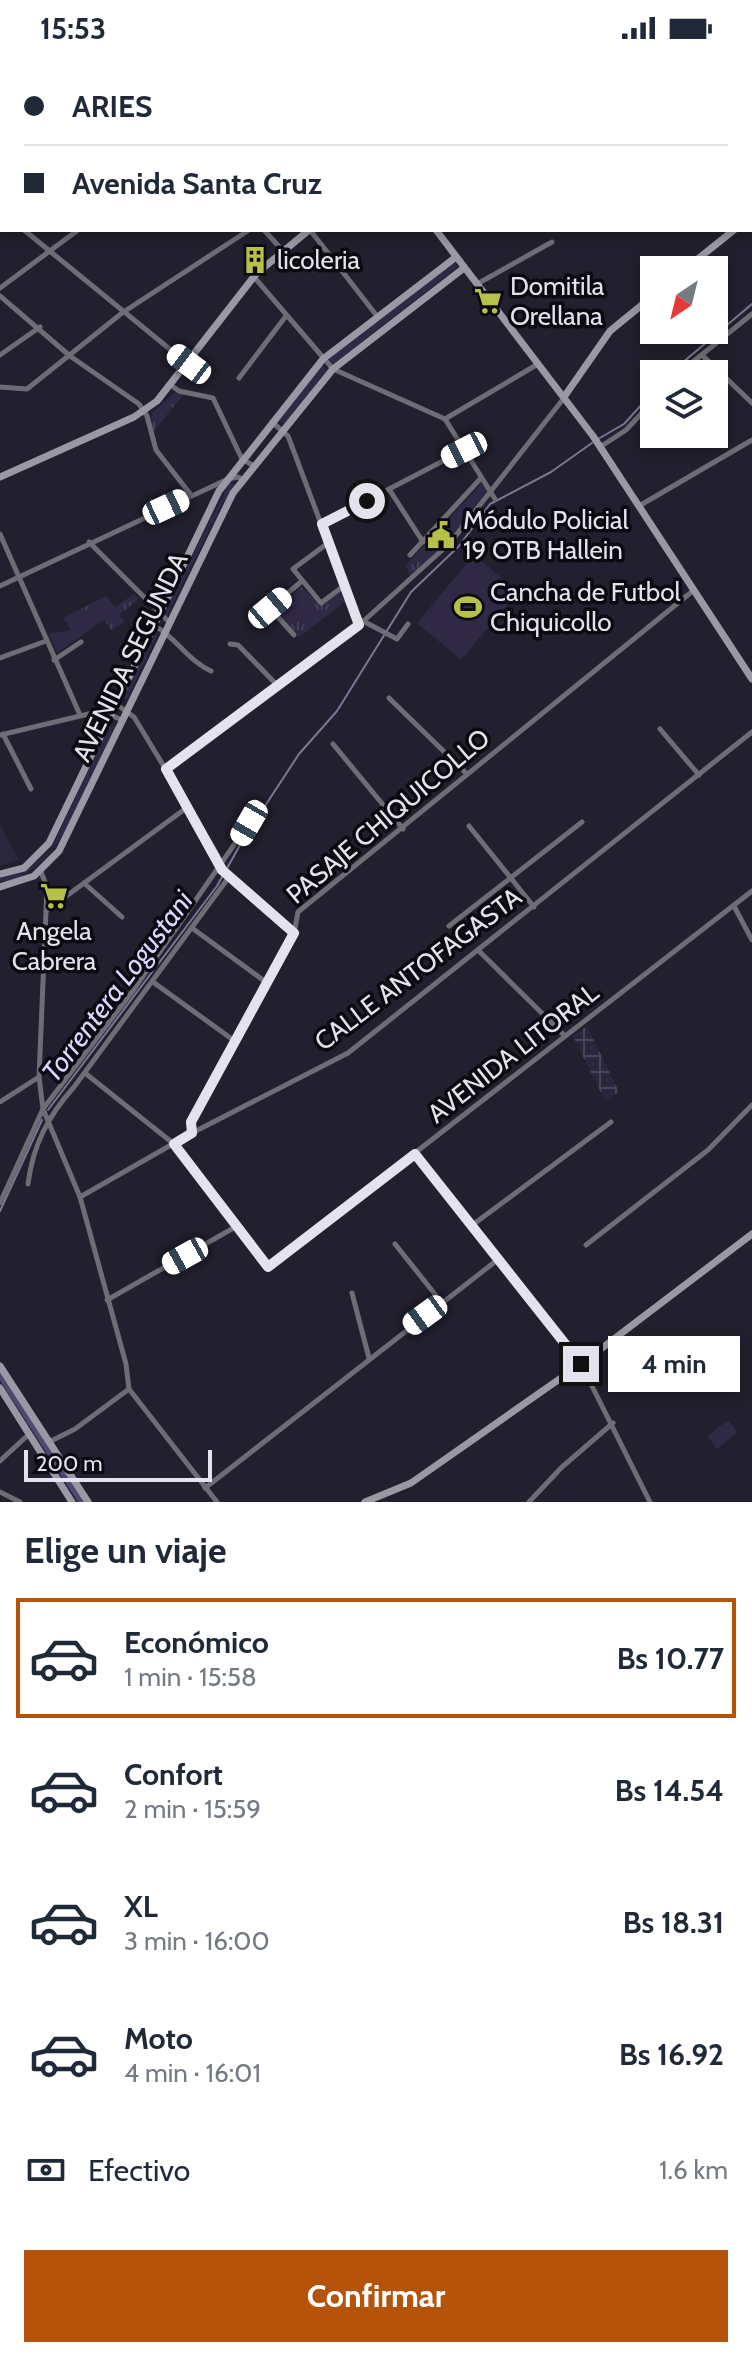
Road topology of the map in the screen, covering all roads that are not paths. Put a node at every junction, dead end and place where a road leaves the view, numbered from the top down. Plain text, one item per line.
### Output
1 (26, 232) edge
2 (75, 232) edge
3 (246, 232) edge
4 (266, 232) edge
5 (307, 232) edge
6 (312, 232) edge
7 (437, 232) edge
8 (732, 232) edge
9 (552, 242) dead end
10 (49, 251) junction
11 (283, 251) junction
12 (702, 256) edge
13 (456, 257) junction
14 (464, 268) junction
15 (254, 277) junction
16 (477, 284) junction
17 (0, 288) edge
18 (2, 300) edge
19 (640, 306) edge
20 (122, 313) junction
21 (752, 314) edge
22 (286, 316) junction
23 (377, 316) junction
24 (40, 327) junction
25 (0, 355) edge
26 (702, 355) junction
27 (70, 356) junction
28 (323, 359) junction
29 (696, 360) edge
30 (189, 364) junction
31 (538, 364) junction
32 (333, 369) junction
33 (239, 378) dead end
34 (172, 386) junction
35 (0, 387) edge
36 (564, 397) junction
37 (752, 403) edge
38 (144, 411) junction
39 (640, 415) edge
40 (445, 419) junction
41 (272, 421) junction
42 (285, 431) junction
43 (752, 440) edge
44 (598, 442) junction
45 (464, 450) junction
46 (242, 459) junction
47 (255, 467) junction
48 (0, 477) edge
49 (481, 478) junction
50 (228, 479) junction
51 (244, 480) junction
52 (389, 489) junction
53 (490, 491) junction
54 (191, 495) junction
55 (495, 499) dead end
56 (639, 506) junction
57 (322, 524) junction
58 (0, 534) edge
59 (89, 542) junction
60 (423, 542) junction
61 (328, 543) junction
62 (410, 555) dead end
63 (21, 578) junction
64 (302, 581) junction
65 (345, 585) junction
66 (0, 586) edge
67 (694, 590) junction
68 (158, 613) junction
69 (169, 622) junction
70 (361, 623) junction
71 (408, 624) dead end
72 (152, 625) junction
73 (164, 631) junction
74 (294, 635) dead end
75 (46, 641) junction
76 (81, 642) dead end
77 (230, 644) dead end
78 (0, 658) edge
79 (54, 660) junction
80 (211, 671) dead end
81 (752, 679) edge
82 (278, 686) junction
83 (389, 698) dead end
84 (116, 704) junction
85 (127, 710) junction
86 (111, 714) junction
87 (80, 715) junction
88 (122, 720) junction
89 (660, 729) dead end
90 (752, 732) edge
91 (2, 734) edge
92 (333, 744) dead end
93 (166, 769) junction
94 (467, 774) junction
95 (699, 775) junction
96 (31, 789) dead end
97 (189, 806) junction
98 (261, 806) dead end
99 (582, 822) dead end
100 (469, 826) dead end
101 (403, 829) junction
102 (41, 872) junction
103 (225, 872) junction
104 (0, 874) edge
105 (510, 878) junction
106 (84, 883) junction
107 (0, 887) edge
108 (752, 891) edge
109 (734, 906) junction
110 (534, 907) junction
111 (46, 911) junction
112 (122, 917) dead end
113 (449, 926) dead end
114 (192, 928) junction
115 (294, 933) junction
116 (752, 940) edge
117 (478, 950) junction
118 (153, 982) junction
119 (267, 983) junction
120 (565, 1036) junction
121 (236, 1042) junction
122 (85, 1073) junction
123 (39, 1077) junction
124 (0, 1102) edge
125 (752, 1105) edge
126 (43, 1109) junction
127 (47, 1122) junction
128 (611, 1122) dead end
129 (192, 1133) junction
130 (174, 1144) junction
131 (415, 1154) junction
132 (28, 1184) dead end
133 (80, 1197) junction
134 (0, 1203) edge
135 (237, 1226) junction
136 (471, 1226) junction
137 (752, 1234) edge
138 (395, 1244) dead end
139 (586, 1245) dead end
140 (496, 1261) junction
141 (352, 1293) dead end
142 (107, 1300) junction
143 (442, 1303) junction
144 (369, 1358) junction
145 (581, 1364) junction
146 (0, 1366) edge
147 (0, 1388) edge
148 (129, 1389) junction
149 (613, 1423) junction
150 (28, 1435) junction
151 (49, 1442) junction
152 (0, 1461) edge
153 (205, 1488) junction
154 (0, 1492) edge
155 (20, 1502) edge
156 (72, 1502) edge
157 (88, 1502) edge
158 (217, 1502) edge
159 (365, 1502) edge
160 (529, 1502) edge
161 (650, 1502) edge

1 - 10 street
2 - 10 street
3 - 20 street
4 - 11 street
5 - 11 main road
6 - 23 street
7 - 13 main road
8 - 12 main road
9 - 16 street
10 - 17 street
10 - 20 street
11 - 15 main road
13 - 14 main road
13 - 23 main road, AVENIDA SEGUNDA
14 - 16 main road
14 - 32 main road, AVENIDA SEGUNDA
15 - 22 street
15 - 30 main road
16 - 31 main road
18 - 24 street
19 - 36 main road
20 - 27 street
20 - 30 street
21 - 26 street
22 - 28 street
22 - 33 street
23 - 28 main road, AVENIDA SEGUNDA
24 - 25 street
24 - 27 street
26 - 29 street
26 - 37 street
27 - 35 street
27 - 38 street
28 - 32 street
28 - 41 main road, AVENIDA SEGUNDA
30 - 34 main road
31 - 36 main road
31 - 40 street
32 - 40 street
32 - 42 main road, AVENIDA SEGUNDA
34 - 38 main road
34 - 46 street
36 - 44 main road
36 - 53 street
38 - 48 main road
38 - 54 street
39 - 44 street
40 - 45 street
41 - 42 street
41 - 46 main road, AVENIDA SEGUNDA
42 - 47 main road, AVENIDA SEGUNDA
42 - 57 street
43 - 56 street
44 - 56 main road
45 - 49 street
45 - 52 street
46 - 47 street
46 - 50 main road, AVENIDA SEGUNDA
47 - 51 main road, AVENIDA SEGUNDA
49 - 53 street
49 - 60 street
50 - 51 street
50 - 54 street
50 - 68 main road, AVENIDA SEGUNDA
51 - 69 main road, AVENIDA SEGUNDA
52 - 57 street
52 - 60 street
53 - 55 street
53 - 70 street
54 - 59 street
56 - 67 main road
57 - 61 street
58 - 63 street
59 - 63 street
59 - 68 street
60 - 62 street
61 - 64 street
61 - 65 street
63 - 66 street
63 - 75 street
64 - 65 street
64 - 74 street
65 - 70 street
67 - 81 main road
67 - 94 street, PASAJE CHIQUICOLLO
68 - 69 street
68 - 72 main road, AVENIDA SEGUNDA
69 - 73 main road, AVENIDA SEGUNDA
70 - 71 street
70 - 82 street
72 - 73 street
72 - 84 main road, AVENIDA SEGUNDA
73 - 80 street
73 - 85 main road, AVENIDA SEGUNDA
75 - 78 street
75 - 79 street
76 - 79 street
77 - 82 street
79 - 87 street
82 - 93 street
83 - 94 street
84 - 85 street
84 - 86 main road, AVENIDA SEGUNDA
85 - 88 main road, AVENIDA SEGUNDA
85 - 93 street
86 - 87 street
86 - 88 street
86 - 104 main road, AVENIDA SEGUNDA
87 - 91 street
88 - 102 main road, AVENIDA SEGUNDA
89 - 95 street
90 - 95 street, CALLE ANTOFAGASTA
91 - 96 street
92 - 101 street
93 - 97 street
94 - 101 street, PASAJE CHIQUICOLLO
95 - 110 street, CALLE ANTOFAGASTA
97 - 103 street
97 - 106 street
98 - 103 street
99 - 105 street
100 - 105 street
101 - 115 street, PASAJE CHIQUICOLLO
102 - 107 main road
102 - 111 street
103 - 114 street
103 - 115 street
103 - 126 street
105 - 110 street
105 - 113 street
106 - 111 street
106 - 112 street
108 - 109 street, AVENIDA LITORAL
109 - 116 street
109 - 120 street, AVENIDA LITORAL
110 - 117 street, CALLE ANTOFAGASTA
111 - 123 street
114 - 118 street
114 - 119 street
115 - 119 street, PASAJE CHIQUICOLLO
117 - 120 street
117 - 129 street, CALLE ANTOFAGASTA
118 - 121 street
118 - 122 street
119 - 121 street, PASAJE CHIQUICOLLO
120 - 131 street, AVENIDA LITORAL
121 - 129 street, PASAJE CHIQUICOLLO
122 - 127 street
122 - 130 street, AVENIDA LITORAL
123 - 124 street
123 - 126 street
125 - 139 street
126 - 127 street
126 - 134 street
127 - 132 street
127 - 133 street
128 - 136 street
129 - 130 street, CALLE ANTOFAGASTA
130 - 133 street, CALLE ANTOFAGASTA
130 - 135 street, AVENIDA LITORAL
131 - 135 street, AVENIDA LITORAL
131 - 136 street
133 - 142 street
135 - 142 street
136 - 140 street
137 - 145 main road
138 - 143 street
140 - 143 street
140 - 145 street
141 - 144 street
142 - 148 street
143 - 144 street
144 - 153 street
145 - 149 street
145 - 159 main road
146 - 151 main road
147 - 150 main road
148 - 151 street
148 - 153 street
149 - 160 street
149 - 161 street
150 - 152 street
150 - 156 main road
151 - 157 main road
153 - 158 street
154 - 155 street

